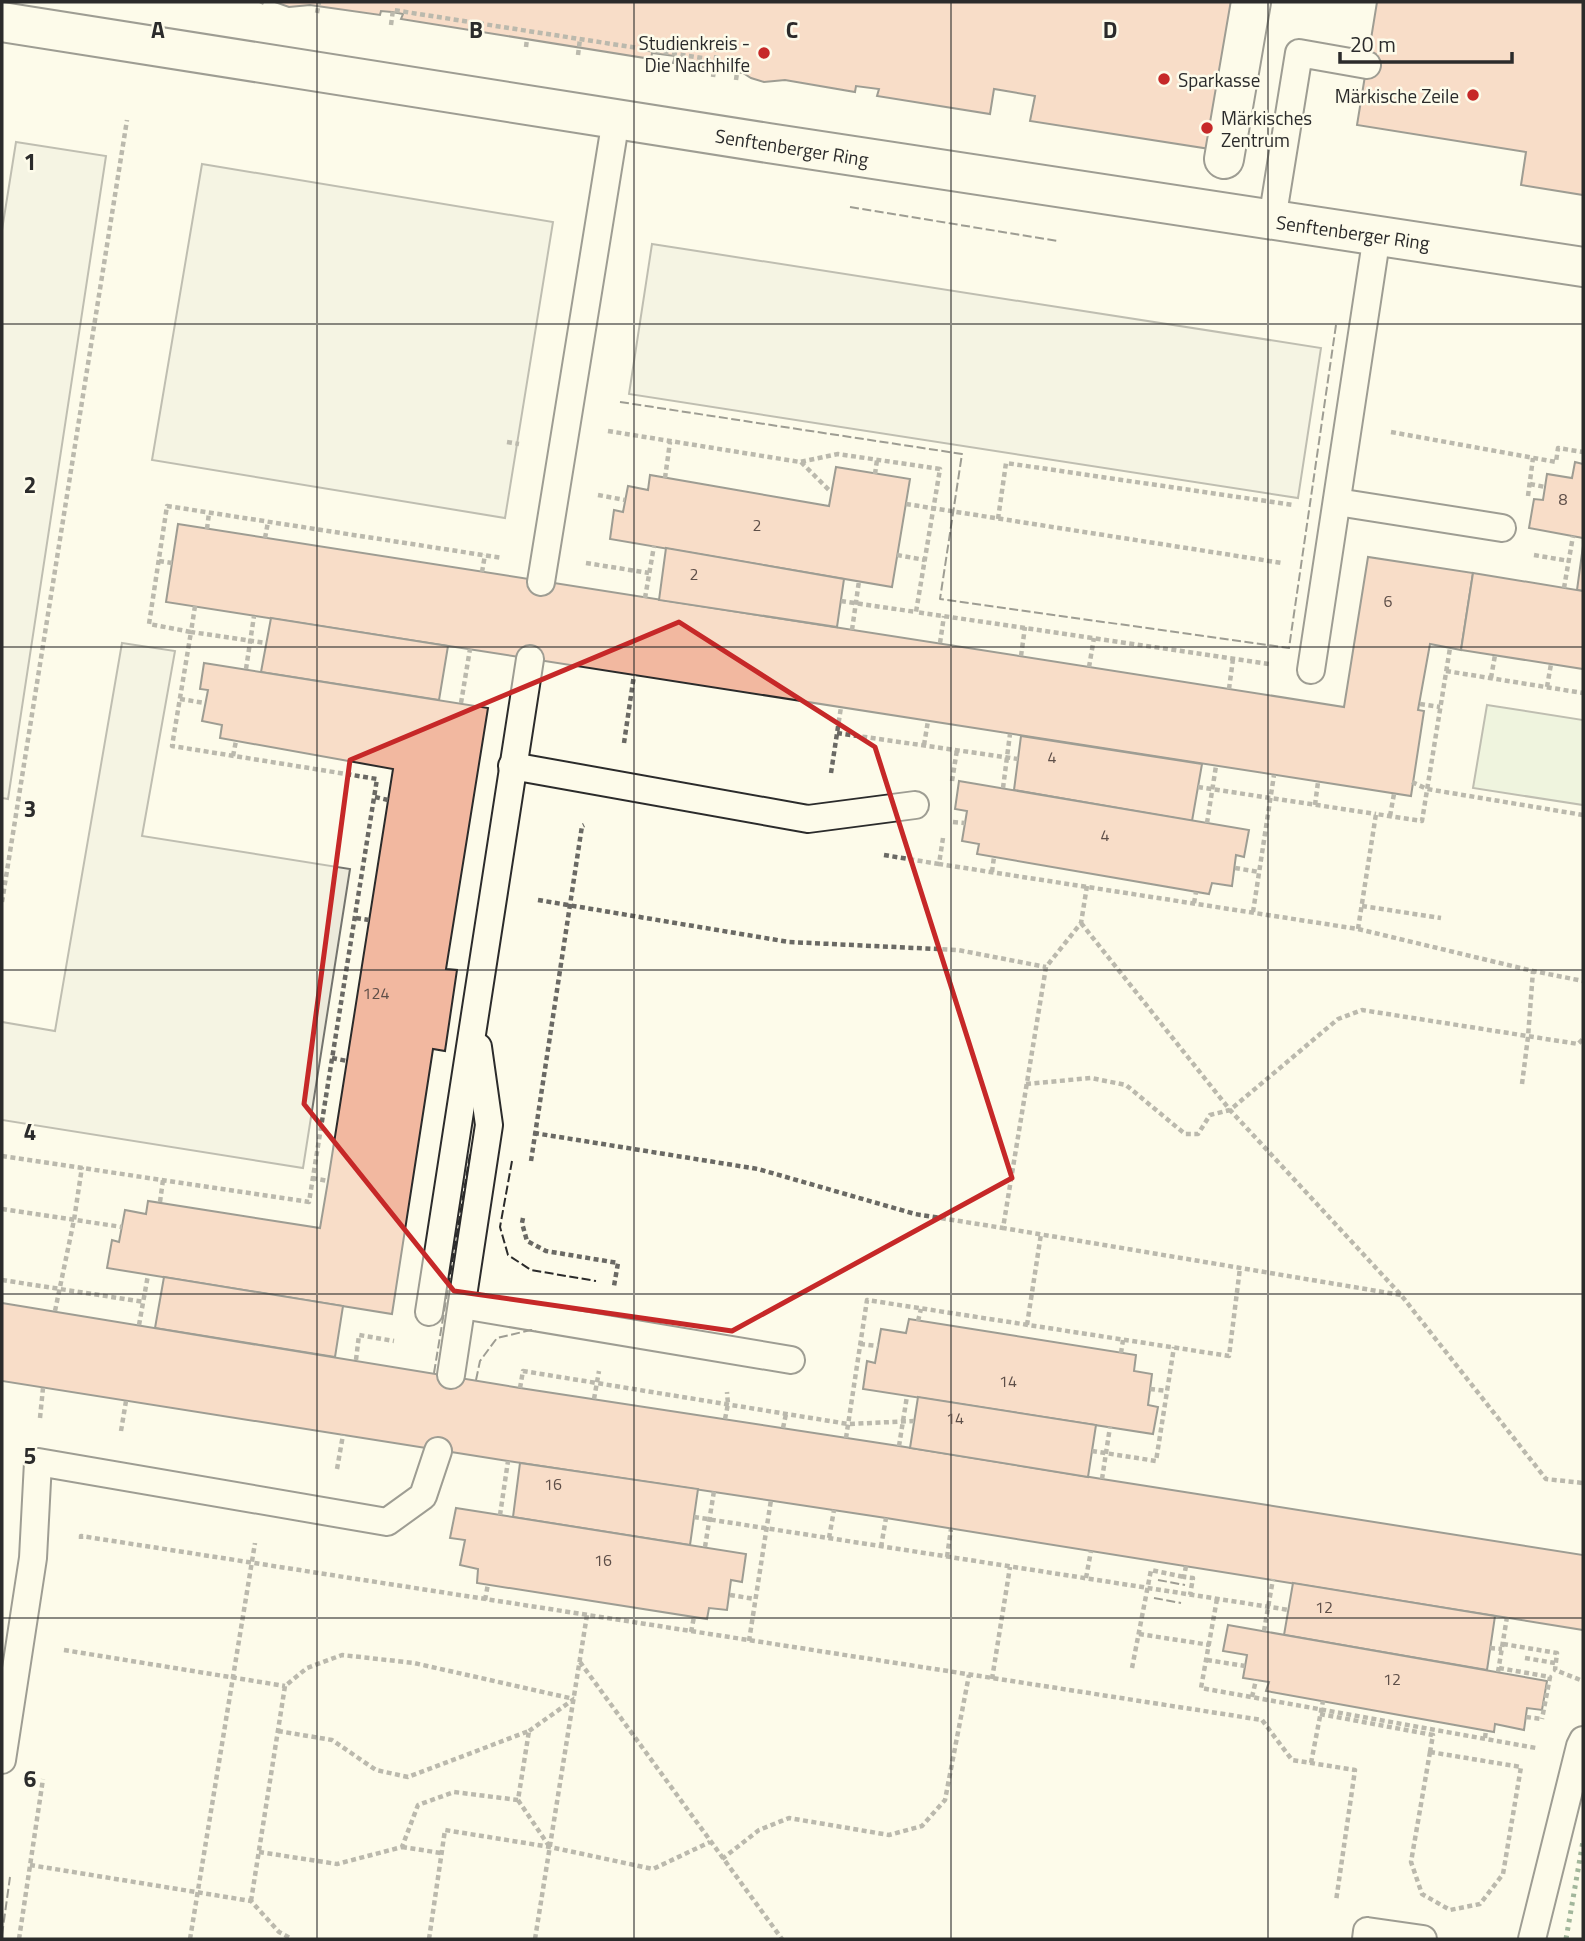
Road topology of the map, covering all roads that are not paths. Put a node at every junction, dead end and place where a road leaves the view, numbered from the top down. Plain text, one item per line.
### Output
1 (1251, 2) edge
2 (2, 22) edge
3 (1367, 65) dead end
4 (616, 119) junction
5 (1224, 159) dead end
6 (1272, 220) junction
7 (1377, 235) junction
8 (1583, 267) edge
9 (1337, 502) junction
10 (1502, 528) dead end
11 (541, 582) dead end
12 (530, 659) dead end
13 (1311, 670) road end
14 (512, 766) junction
15 (915, 804) dead end
16 (474, 1017) junction
17 (462, 1305) junction
18 (429, 1312) dead end
19 (791, 1360) dead end
20 (452, 1375) dead end
21 (438, 1451) dead end
22 (1582, 1744) edge
23 (2, 1760) edge
24 (1366, 1935) edge
25 (1423, 1939) edge
26 (1532, 1939) edge

1 - 5 street
2 - 4 street, Senftenberger Ring
3 - 6 lane
4 - 6 street, Senftenberger Ring
4 - 11 lane
6 - 7 street, Senftenberger Ring
7 - 8 street, Senftenberger Ring
7 - 9 lane
9 - 10 lane
9 - 13 lane
12 - 14 lane
14 - 15 lane
14 - 16 lane
16 - 17 lane
16 - 18 lane
17 - 19 lane
17 - 20 lane
21 - 23 lane
22 - 26 lane
24 - 25 lane

